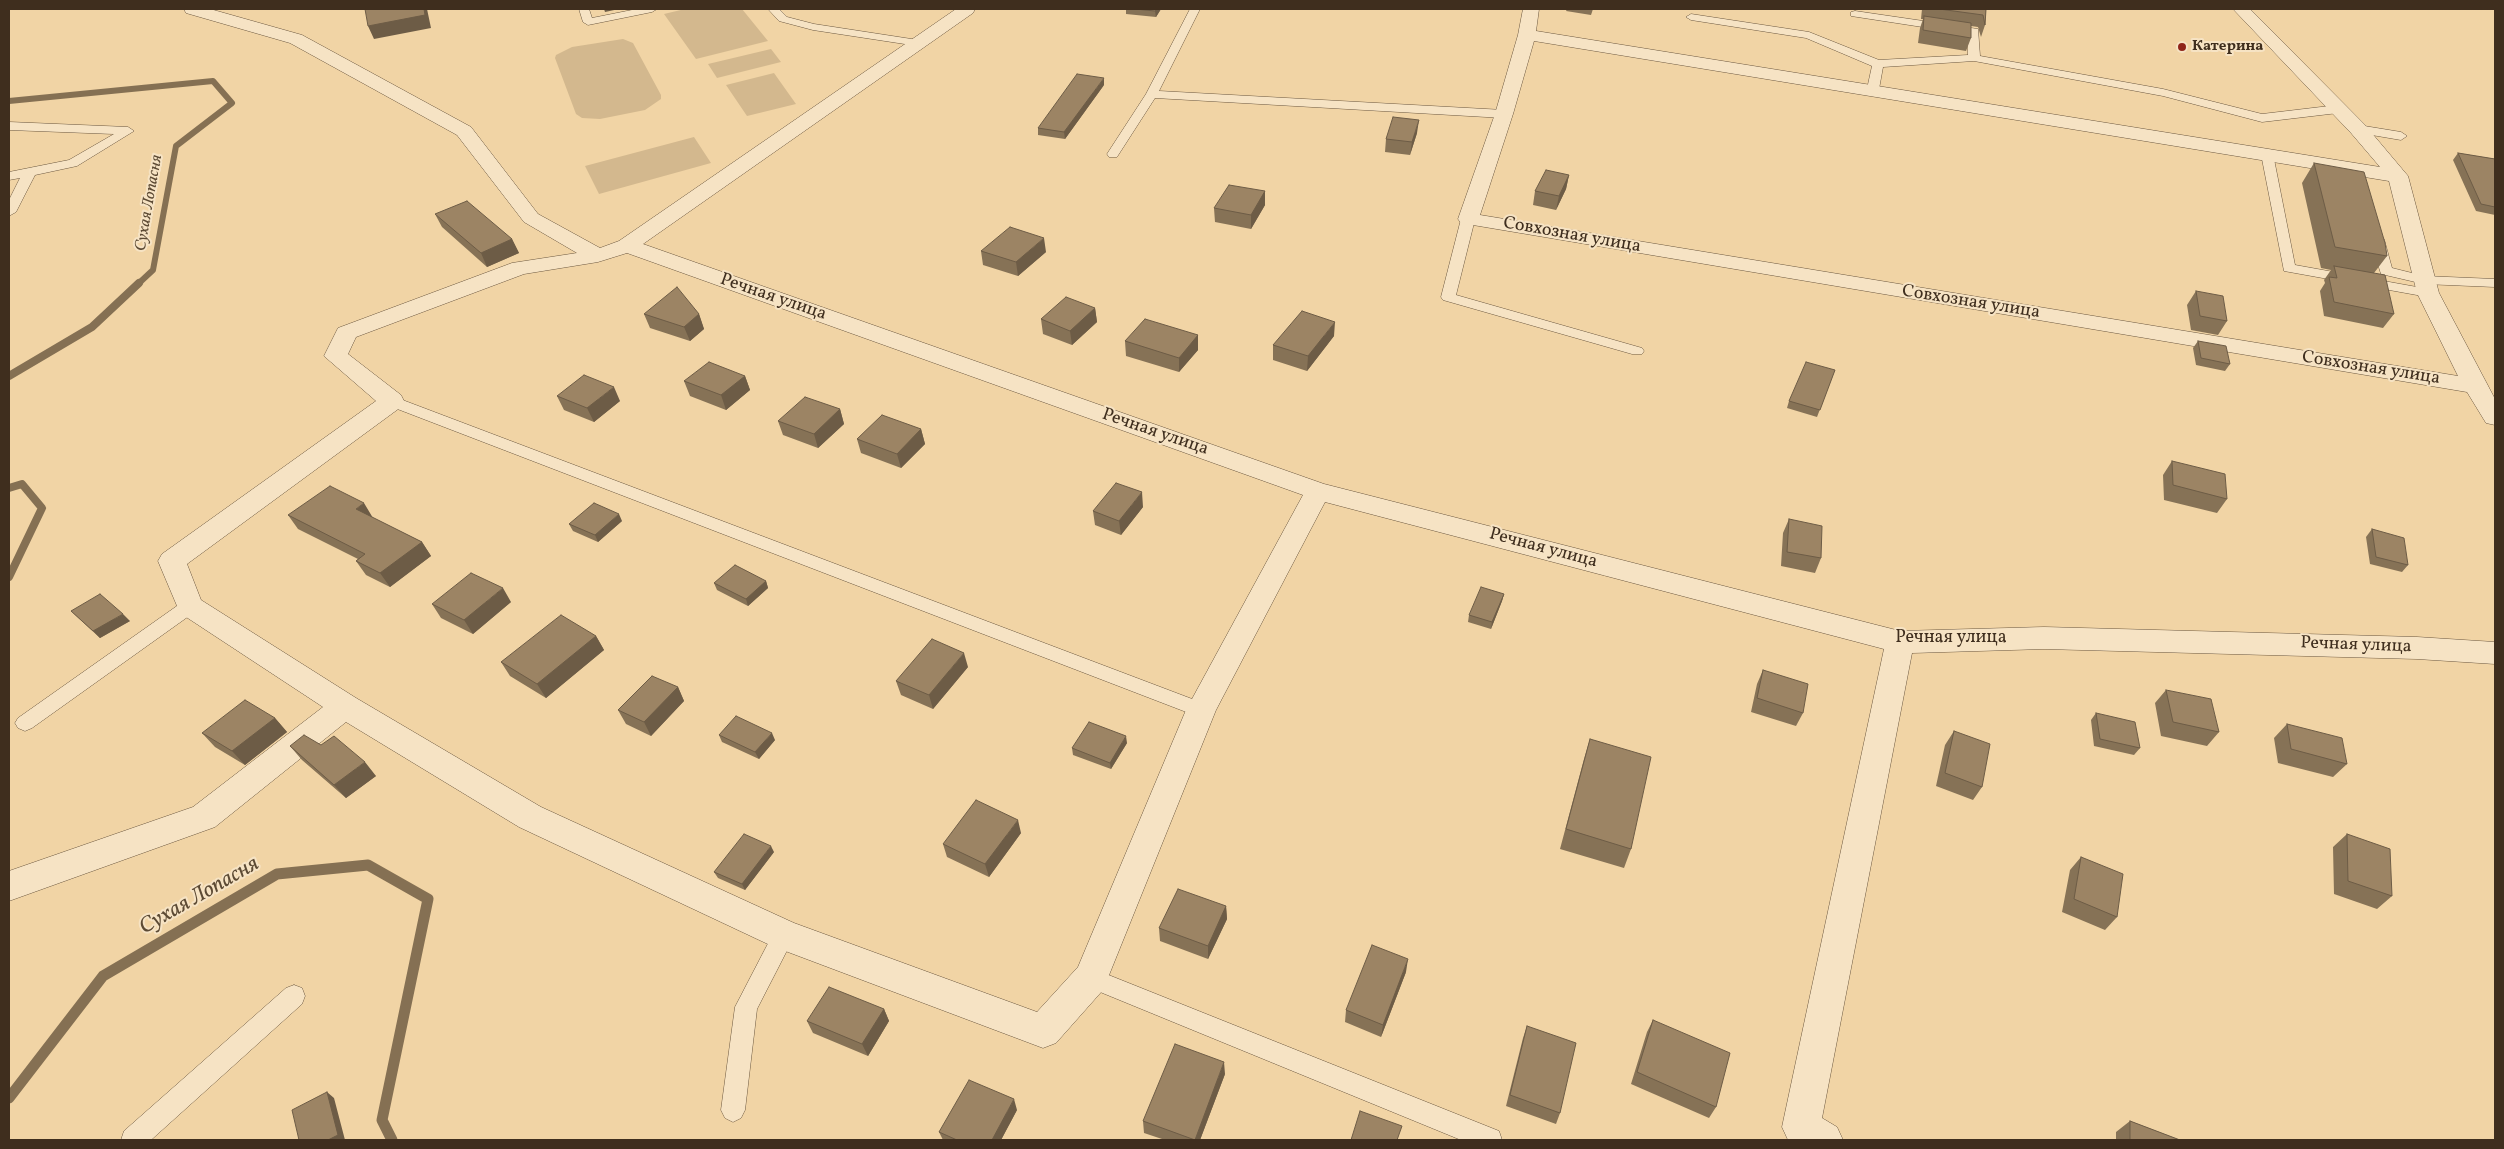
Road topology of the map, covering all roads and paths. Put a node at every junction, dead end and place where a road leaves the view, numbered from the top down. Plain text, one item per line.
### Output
1 (192, 9) edge
2 (584, 9) edge
3 (652, 9) edge
4 (773, 9) edge
5 (967, 9) edge
6 (1195, 9) edge
7 (1531, 9) edge
8 (2241, 9) edge
9 (1855, 14) dead end
10 (1691, 17) dead end
11 (1527, 35) junction
12 (918, 43) junction
13 (1974, 58) junction
14 (1878, 64) junction
15 (1873, 89) junction
16 (1152, 94) junction
17 (2338, 109) junction
18 (1504, 114) junction
19 (9, 126) edge
20 (2358, 129) junction
21 (2401, 136) dead end
22 (1113, 154) dead end
23 (2267, 154) junction
24 (29, 173) junction
25 (9, 176) edge
26 (2398, 176) junction
27 (9, 212) edge
28 (1468, 219) junction
29 (2376, 236) edge
30 (627, 246) junction
31 (598, 256) junction
32 (2495, 282) edge
33 (2426, 286) junction
34 (1638, 351) dead end
35 (2475, 386) junction
36 (392, 401) junction
37 (2495, 417) edge
38 (1318, 491) junction
39 (190, 606) junction
40 (1900, 642) junction
41 (2495, 653) edge
42 (345, 706) junction
43 (1201, 710) junction
44 (25, 723) dead end
45 (9, 886) edge
46 (784, 935) junction
47 (1091, 978) junction
48 (294, 996) dead end
49 (733, 1110) dead end
50 (133, 1140) edge
51 (1490, 1140) edge
52 (1824, 1140) edge

1 - 31 street
2 - 3 lane
4 - 12 lane
5 - 12 street
6 - 16 lane
7 - 11 street
8 - 17 street
9 - 13 lane
10 - 14 lane
11 - 15 street
11 - 18 street
12 - 30 street
13 - 14 lane
13 - 17 lane
14 - 15 lane
15 - 23 street
16 - 18 lane
16 - 22 lane
17 - 20 street
18 - 28 street
19 - 24 lane
20 - 21 lane
20 - 26 street
23 - 26 street
23 - 33 lane
24 - 25 lane
24 - 27 lane
26 - 33 street
28 - 34 lane
28 - 35 street, Совхозная улица
29 - 33 lane
30 - 31 street
30 - 38 street, Речная улица
31 - 36 street
32 - 33 lane
33 - 35 street
35 - 37 street
36 - 39 street
36 - 43 lane
38 - 40 street, Речная улица
38 - 43 street
39 - 42 street
39 - 44 lane
40 - 41 street, Речная улица
40 - 52 street
42 - 45 street
42 - 46 street
43 - 47 street
46 - 47 street
46 - 49 lane
47 - 51 lane
48 - 50 lane

